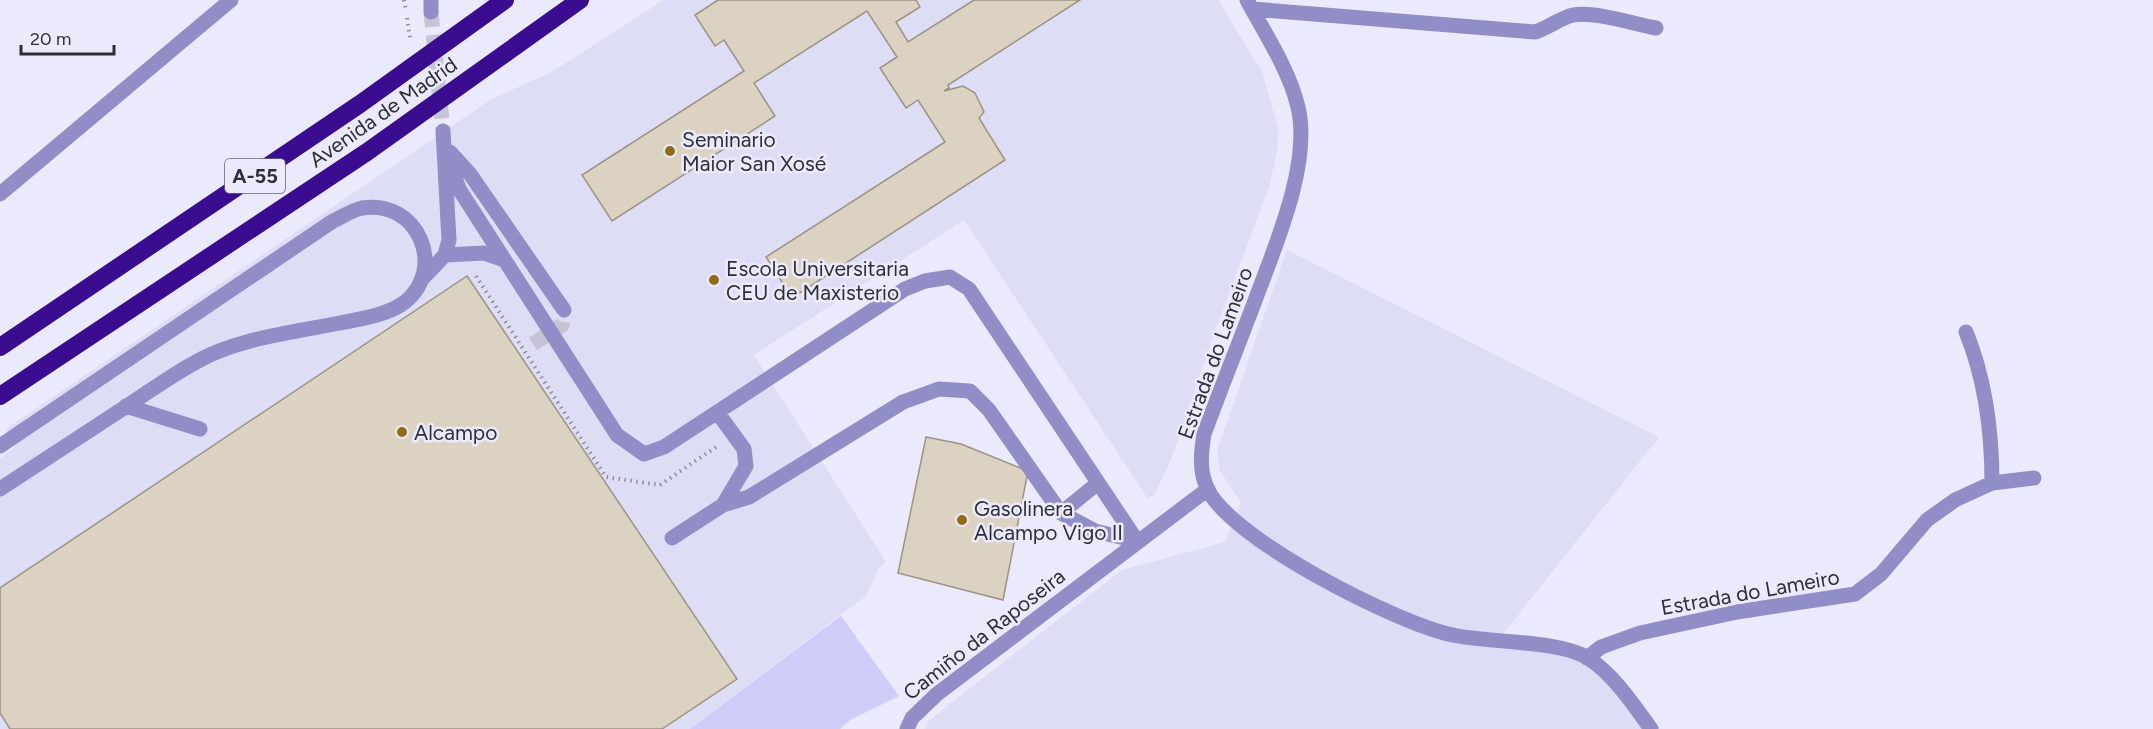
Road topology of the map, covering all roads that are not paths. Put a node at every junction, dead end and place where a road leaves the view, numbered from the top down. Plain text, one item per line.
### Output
1 (231, 0) edge
2 (506, 0) edge
3 (580, 0) edge
4 (1250, 4) edge
5 (1656, 28) dead end
6 (443, 131) tunnel mouth
7 (445, 148) junction
8 (0, 194) edge
9 (445, 255) junction
10 (504, 260) junction
11 (421, 280) junction
12 (564, 310) dead end
13 (1966, 332) dead end
14 (0, 347) edge
15 (0, 396) edge
16 (126, 406) junction
17 (717, 412) junction
18 (200, 429) dead end
19 (0, 446) edge
20 (2034, 478) dead end
21 (1098, 483) junction
22 (1992, 483) junction
23 (0, 489) edge
24 (1208, 489) junction
25 (723, 505) junction
26 (1061, 513) junction
27 (672, 538) dead end
28 (1137, 541) junction
29 (1587, 658) junction
30 (907, 729) edge
31 (1652, 729) edge

1 - 8 street
2 - 14 highway, Avenida de Madrid / A-55
3 - 15 highway, Avenida de Madrid / A-55
4 - 5 street
4 - 24 street, Estrada do Lameiro
6 - 7 street
7 - 9 street
7 - 10 street
7 - 12 street
9 - 10 street
9 - 11 street
10 - 17 street
11 - 16 street
11 - 19 street
13 - 22 street
16 - 18 street
16 - 23 street
17 - 21 street
17 - 25 street
20 - 22 street, Estrada do Lameiro
21 - 26 street
21 - 28 street
22 - 29 street, Estrada do Lameiro
24 - 28 street, Camiño da Raposeira
24 - 29 street, Estrada do Lameiro
25 - 26 street
25 - 27 street
26 - 28 street
28 - 30 street, Camiño da Raposeira
29 - 31 street, Estrada do Lameiro

